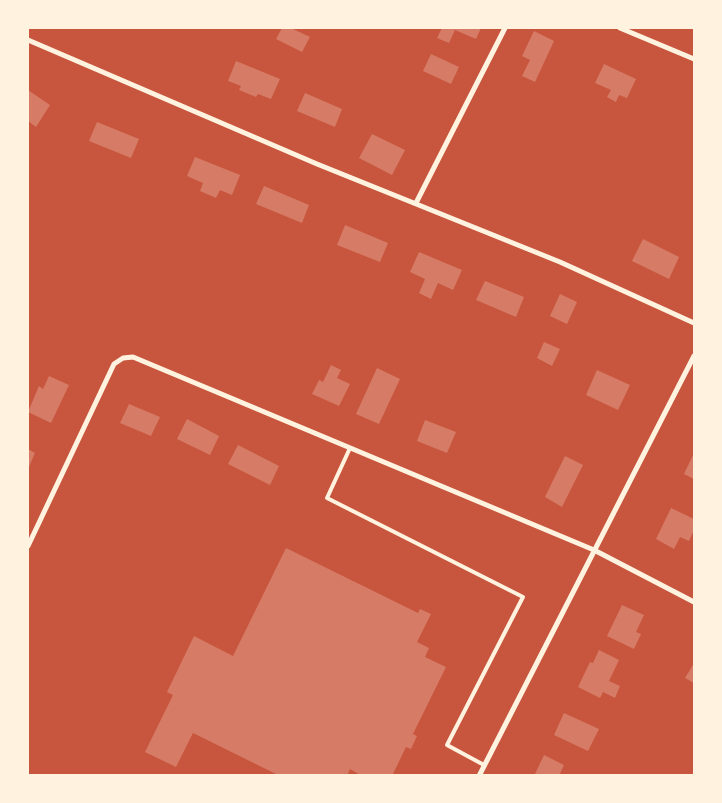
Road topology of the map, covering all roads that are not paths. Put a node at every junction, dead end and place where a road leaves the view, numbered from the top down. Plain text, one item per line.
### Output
1 (505, 28) edge
2 (620, 28) edge
3 (28, 40) edge
4 (694, 59) edge
5 (416, 203) junction
6 (694, 324) edge
7 (694, 356) edge
8 (350, 448) junction
9 (28, 546) edge
10 (594, 550) junction
11 (694, 602) edge
12 (484, 766) junction
13 (479, 776) edge

1 - 5 street
2 - 4 street
3 - 5 street
5 - 6 street
7 - 10 street
8 - 9 street
8 - 10 street
8 - 12 lane
10 - 11 street
10 - 12 street
12 - 13 street

